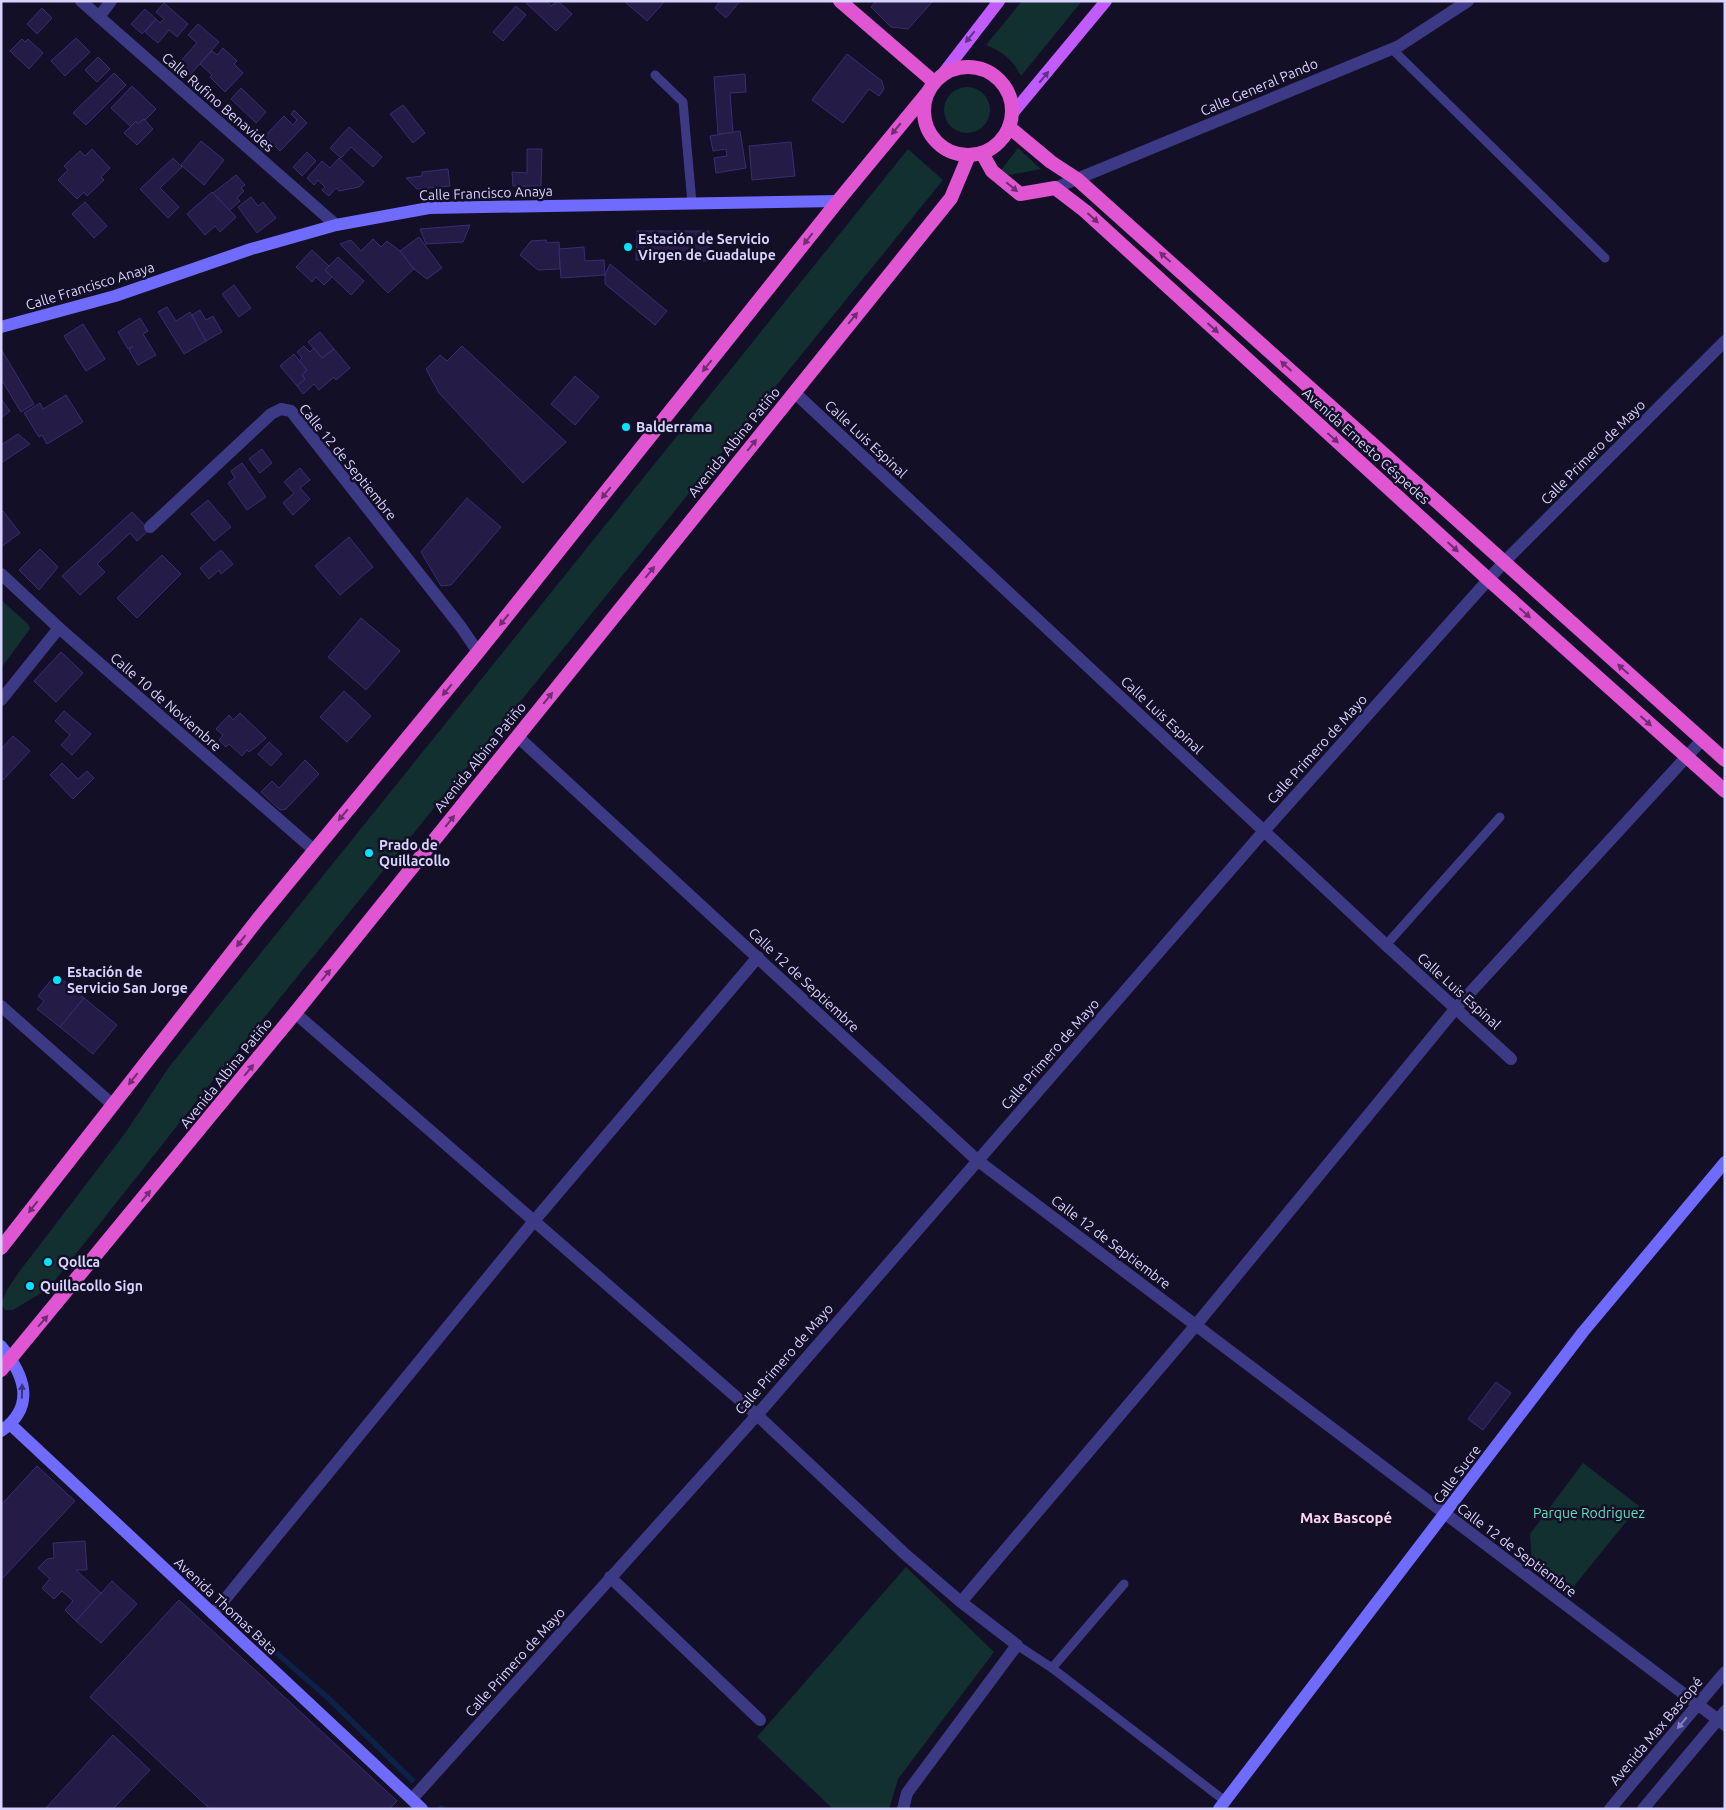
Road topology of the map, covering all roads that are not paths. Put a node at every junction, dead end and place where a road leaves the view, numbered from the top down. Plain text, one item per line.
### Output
1 (81, 1) edge
2 (111, 1) edge
3 (840, 1) edge
4 (999, 1) edge
5 (1106, 1) edge
6 (1468, 1) edge
7 (99, 17) junction
8 (1392, 49) junction
9 (655, 75) dead end
10 (935, 83) junction
11 (1010, 120) junction
12 (975, 154) junction
13 (1077, 179) junction
14 (1055, 188) junction
15 (838, 200) junction
16 (692, 203) junction
17 (336, 225) junction
18 (1605, 258) dead end
19 (1, 327) edge
20 (1725, 341) edge
21 (794, 392) junction
22 (150, 527) dead end
23 (1505, 562) junction
24 (1, 574) edge
25 (1489, 580) junction
26 (59, 628) junction
27 (478, 652) junction
28 (1, 700) edge
29 (518, 736) junction
30 (1702, 740) junction
31 (1686, 757) junction
32 (1725, 760) edge
33 (1725, 791) edge
34 (1500, 817) dead end
35 (1264, 831) junction
36 (314, 850) junction
37 (1386, 945) junction
38 (758, 958) junction
39 (1, 1006) edge
40 (1456, 1008) junction
41 (296, 1013) junction
42 (1511, 1059) dead end
43 (113, 1105) junction
44 (977, 1160) junction
45 (1725, 1162) edge
46 (534, 1220) junction
47 (1, 1248) edge
48 (1196, 1325) junction
49 (1, 1346) edge
50 (11, 1358) junction
51 (1, 1370) edge
52 (756, 1415) junction
53 (5, 1428) edge
54 (1445, 1514) junction
55 (610, 1577) junction
56 (1124, 1584) dead end
57 (961, 1602) junction
58 (212, 1614) junction
59 (1017, 1645) junction
60 (1052, 1668) junction
61 (1725, 1672) edge
62 (1697, 1705) junction
63 (1722, 1719) edge
64 (760, 1720) dead end
65 (412, 1799) junction
66 (1222, 1805) edge
67 (422, 1809) edge
68 (903, 1809) edge
69 (1610, 1809) edge
70 (1643, 1809) edge

1 - 7 street, Calle Rufino Benavides
2 - 7 street
3 - 10 highway
4 -> 10 main road
11 -> 5 main road
6 - 8 street, Calle General Pando
7 - 17 street, Calle Rufino Benavides
8 - 13 street, Calle General Pando
8 - 18 lane
9 - 16 lane
10 - 11 highway
10 - 12 highway
10 -> 15 highway
11 - 12 highway
11 - 13 highway, Avenida Ernesto Céspedes
12 -> 14 highway
21 -> 12 highway, Avenida Albina Patiño
13 - 14 street, Calle General Pando
23 -> 13 highway, Avenida Ernesto Céspedes
14 -> 25 highway, Avenida Ernesto Céspedes
15 - 16 main road, Calle Francisco Anaya
15 -> 27 highway
16 - 17 main road, Calle Francisco Anaya
17 - 19 main road, Calle Francisco Anaya
20 - 23 street, Calle Primero de Mayo
29 -> 21 highway, Avenida Albina Patiño
21 - 35 street, Calle Luis Espinal
22 - 27 street, Calle 12 de Septiembre
23 - 25 street, Calle Primero de Mayo
30 -> 23 highway, Avenida Ernesto Céspedes
24 - 26 street, Calle 10 de Noviembre
25 -> 31 highway, Avenida Ernesto Céspedes
25 - 35 street, Calle Primero de Mayo
26 - 28 street
26 - 36 street, Calle 10 de Noviembre
27 -> 36 highway
29 - 38 street, Calle 12 de Septiembre
41 -> 29 highway, Avenida Albina Patiño
30 - 31 street
30 - 32 highway, Avenida Ernesto Céspedes
31 - 33 highway, Avenida Ernesto Céspedes
31 - 40 street
34 - 37 lane
35 - 37 street, Calle Luis Espinal
35 - 44 street, Calle Primero de Mayo
36 -> 43 highway
37 - 40 street, Calle Luis Espinal
38 - 44 street, Calle 12 de Septiembre
38 - 46 street
39 - 43 street
40 - 42 street, Calle Luis Espinal
40 - 48 street
41 - 46 street
50 -> 41 highway, Avenida Albina Patiño
43 -> 47 highway
44 - 48 street, Calle 12 de Septiembre
44 - 52 street, Calle Primero de Mayo
45 - 54 main road, Calle Sucre
46 - 52 street
46 - 58 street
48 - 54 street, Calle 12 de Septiembre
48 - 57 street
49 - 50 main road
50 - 51 highway, Avenida Albina Patiño
53 -> 50 main road
52 - 55 street, Calle Primero de Mayo
52 - 57 street
53 - 58 main road, Avenida Thomas Bata
54 - 62 street, Calle 12 de Septiembre
54 - 66 main road, Calle Sucre
55 - 64 street
55 - 65 street, Calle Primero de Mayo
56 - 60 lane
57 - 59 street
58 - 65 main road, Avenida Thomas Bata
59 - 60 lane
59 - 68 street
60 - 66 lane
61 - 62 street, Avenida Max Bascopé
62 - 63 street, Calle 12 de Septiembre
62 -> 69 street, Avenida Max Bascopé
63 - 70 street
65 - 67 main road, Avenida Thomas Bata

